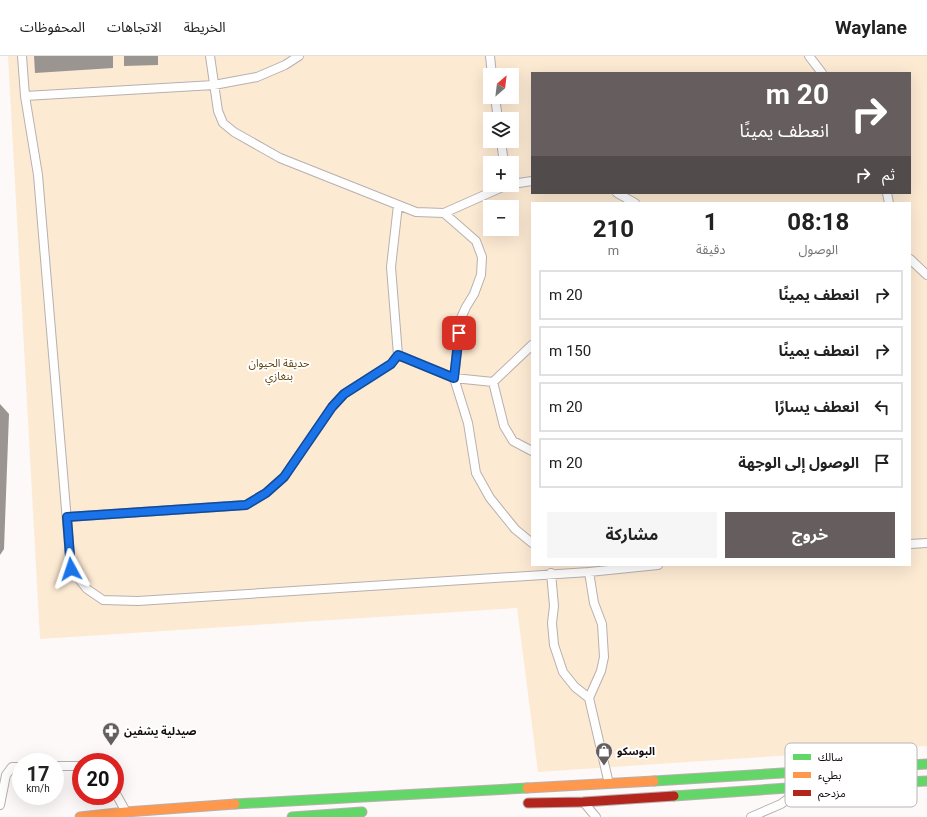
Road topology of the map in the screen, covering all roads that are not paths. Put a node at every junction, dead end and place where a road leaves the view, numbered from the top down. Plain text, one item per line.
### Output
1 (22, 56) edge
2 (210, 56) edge
3 (299, 56) edge
4 (490, 56) edge
5 (810, 56) edge
6 (491, 68) edge
7 (821, 72) edge
8 (214, 85) junction
9 (25, 96) junction
10 (531, 181) edge
11 (519, 183) edge
12 (491, 192) edge
13 (619, 194) edge
14 (633, 202) edge
15 (398, 204) junction
16 (444, 213) junction
17 (911, 260) edge
18 (927, 275) edge
19 (531, 346) edge
20 (398, 355) junction
21 (454, 378) junction
22 (493, 382) junction
23 (531, 450) edge
24 (67, 517) junction
25 (531, 542) edge
26 (911, 544) edge
27 (927, 544) edge
28 (560, 566) edge
29 (648, 566) edge
30 (568, 572) junction
31 (589, 572) junction
32 (551, 573) junction
33 (589, 698) junction
34 (927, 764) edge
35 (917, 765) edge
36 (12, 767) edge
37 (785, 773) edge
38 (917, 781) edge
39 (927, 781) edge
40 (609, 784) junction
41 (785, 788) edge
42 (583, 802) junction
43 (785, 802) edge
44 (521, 804) dead end
45 (0, 805) edge
46 (122, 805) edge
47 (126, 812) junction
48 (374, 812) dead end
49 (80, 817) edge
50 (292, 817) edge
51 (596, 817) edge
52 (751, 817) edge

1 - 9 lane
2 - 8 lane
3 - 8 lane
4 - 6 lane
5 - 7 lane
8 - 9 lane
8 - 15 lane
9 - 24 lane
10 - 11 lane
12 - 16 lane
13 - 14 lane
15 - 16 lane
15 - 20 lane
16 - 21 lane
17 - 18 lane
19 - 22 lane
20 - 21 lane
20 - 24 lane
21 - 22 lane
21 - 25 lane
22 - 23 lane
24 - 32 lane
26 - 27 lane
28 - 30 lane
29 - 31 lane
30 - 31 lane
30 - 32 lane
31 - 33 lane
32 - 33 lane
33 - 40 lane
34 - 35 main road
36 - 45 lane
37 - 40 main road
38 - 39 main road
40 - 47 main road
41 - 42 main road
42 - 44 main road
42 - 51 lane
43 - 52 lane
46 - 47 lane
47 - 49 main road
48 - 50 main road

